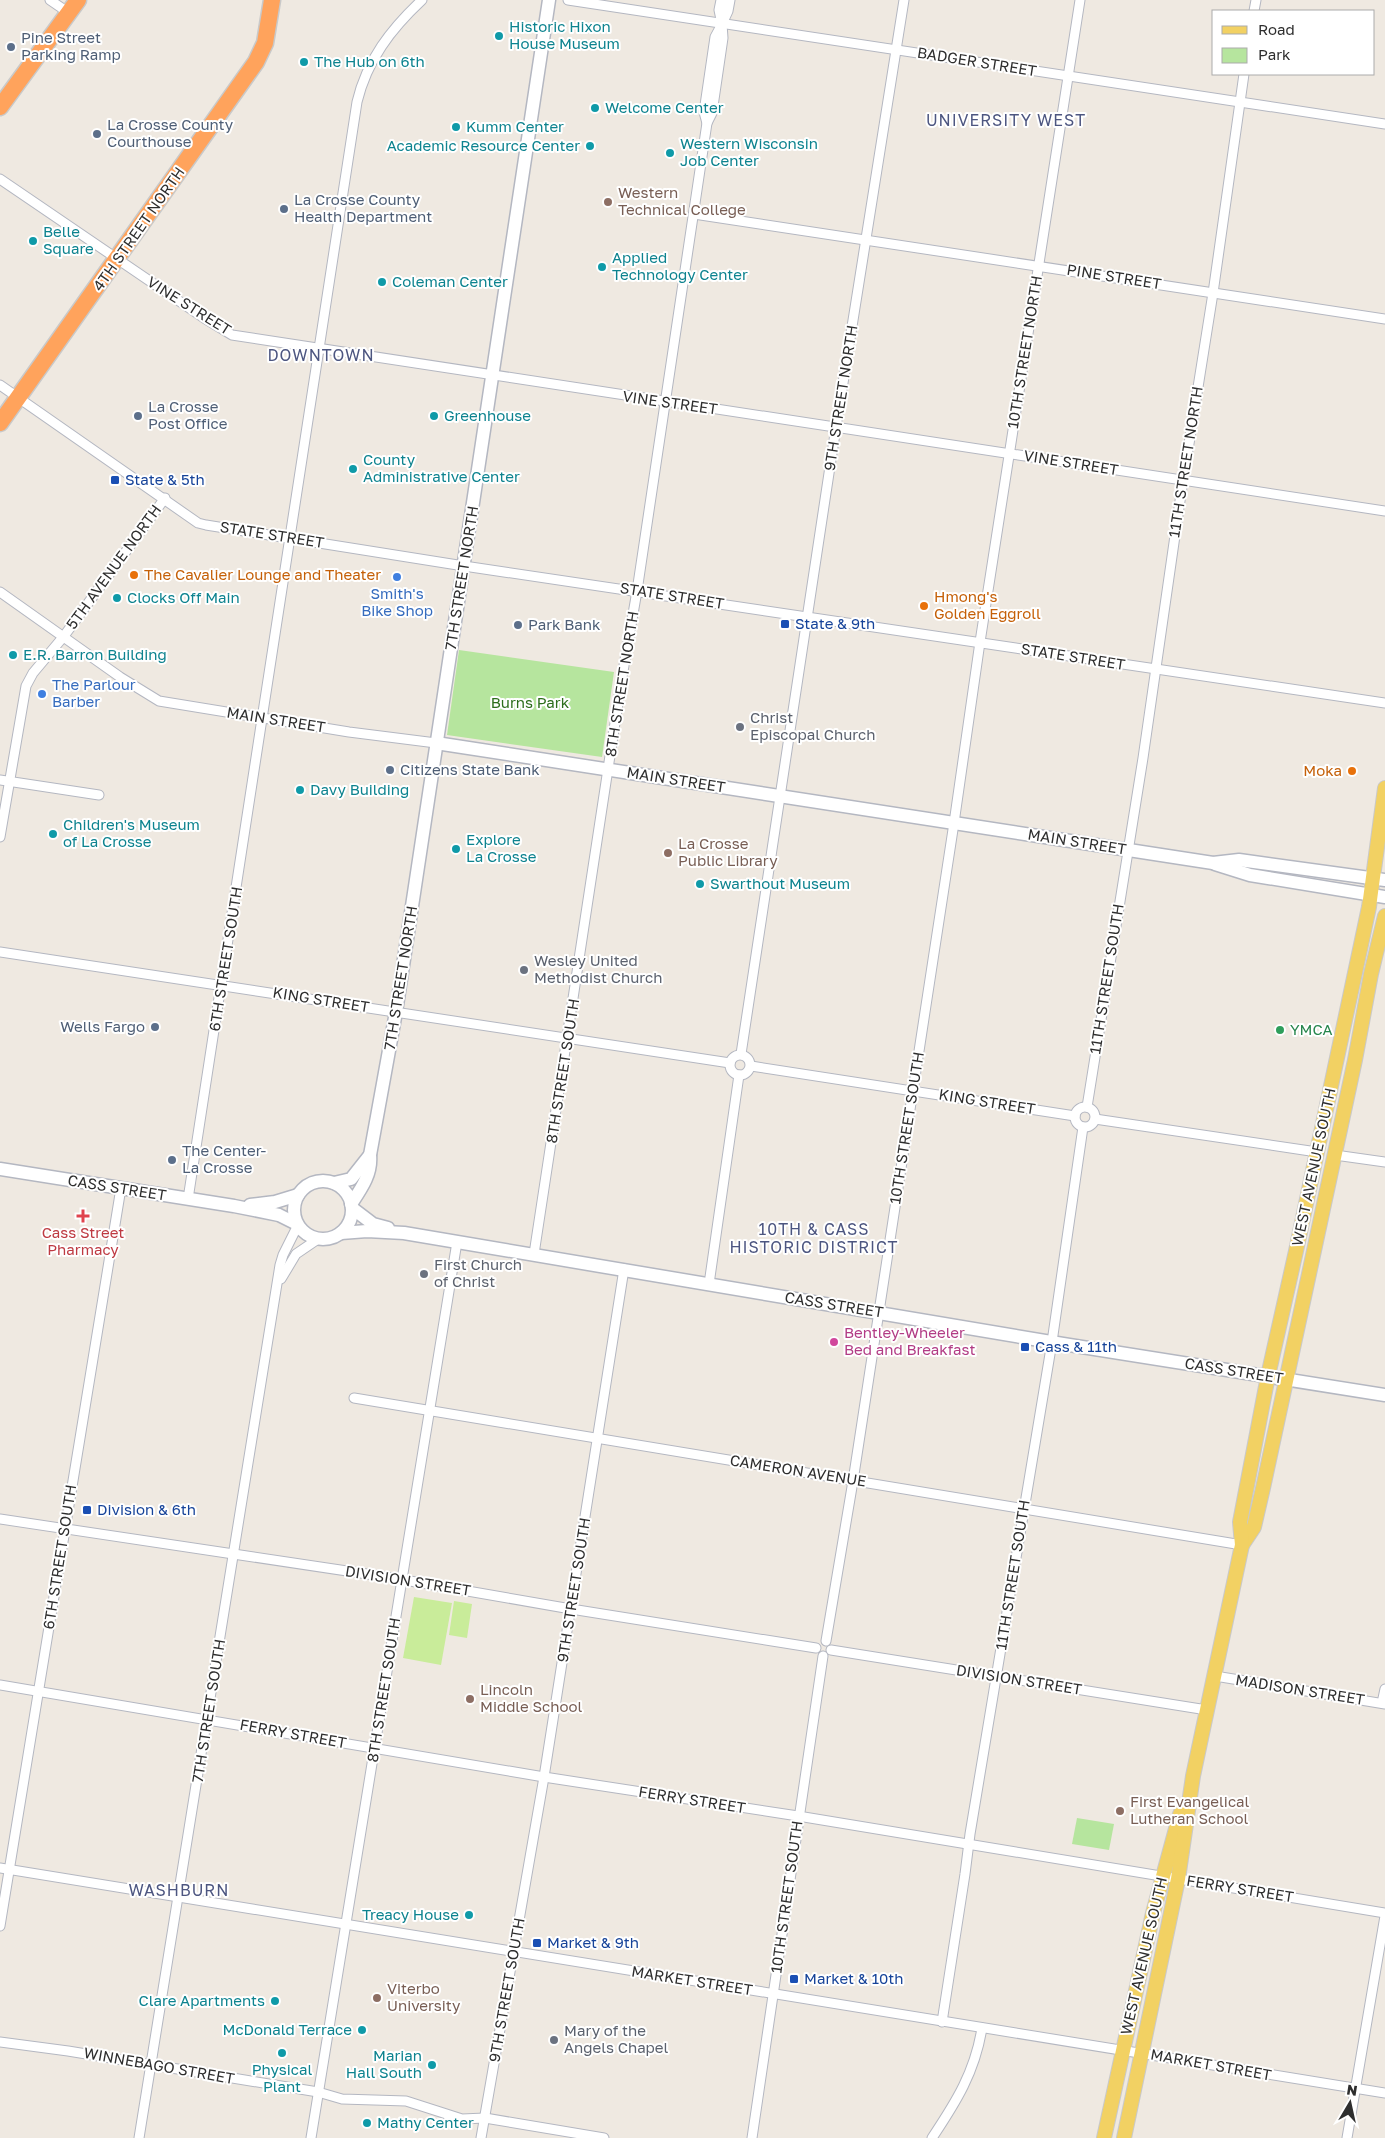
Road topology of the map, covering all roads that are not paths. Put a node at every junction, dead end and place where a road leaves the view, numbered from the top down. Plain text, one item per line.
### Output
1 (50, 0) edge
2 (272, 0) edge
3 (422, 0) edge
4 (549, 0) edge
5 (568, 0) edge
6 (721, 0) edge
7 (730, 0) edge
8 (904, 0) edge
9 (1080, 0) edge
10 (74, 6) edge
11 (722, 24) junction
12 (897, 50) junction
13 (1244, 75) edge
14 (1069, 76) junction
15 (1239, 102) junction
16 (0, 108) edge
17 (1385, 124) edge
18 (0, 179) edge
19 (694, 214) junction
20 (866, 240) junction
21 (117, 259) junction
22 (1039, 265) junction
23 (1213, 293) junction
24 (1385, 319) edge
25 (319, 348) junction
26 (494, 376) junction
27 (0, 385) edge
28 (18, 398) junction
29 (664, 402) junction
30 (0, 424) edge
31 (836, 428) junction
32 (1009, 454) junction
33 (1183, 480) junction
34 (165, 498) junction
35 (1385, 511) edge
36 (290, 538) junction
37 (464, 566) junction
38 (637, 591) junction
39 (0, 592) edge
40 (808, 616) junction
41 (64, 636) junction
42 (980, 642) junction
43 (1156, 670) junction
44 (1385, 703) edge
45 (264, 718) junction
46 (436, 743) junction
47 (609, 770) junction
48 (5, 781) edge
49 (1385, 788) edge
50 (99, 795) dead end
51 (781, 797) junction
52 (954, 823) junction
53 (0, 837) edge
54 (1128, 850) junction
55 (1213, 863) junction
56 (1379, 879) edge
57 (1371, 895) junction
58 (1385, 897) edge
59 (1385, 916) edge
60 (0, 952) edge
61 (222, 985) junction
62 (396, 1012) junction
63 (568, 1038) junction
64 (741, 1054) junction
65 (730, 1063) junction
66 (751, 1066) junction
67 (739, 1075) junction
68 (912, 1091) junction
69 (1087, 1107) junction
70 (1075, 1116) junction
71 (1095, 1119) junction
72 (1084, 1127) junction
73 (1317, 1152) junction
74 (370, 1155) junction
75 (1335, 1155) junction
76 (1385, 1162) edge
77 (0, 1170) edge
78 (334, 1183) junction
79 (121, 1188) junction
80 (298, 1195) junction
81 (188, 1199) junction
82 (234, 1206) junction
83 (352, 1206) junction
84 (297, 1224) junction
85 (341, 1233) junction
86 (402, 1233) junction
87 (318, 1239) junction
88 (457, 1242) junction
89 (534, 1254) junction
90 (624, 1270) junction
91 (278, 1284) junction
92 (709, 1284) junction
93 (878, 1312) junction
94 (1052, 1342) junction
95 (1268, 1376) junction
96 (1286, 1379) junction
97 (1385, 1395) edge
98 (354, 1398) dead end
99 (429, 1411) junction
100 (597, 1438) junction
101 (853, 1480) junction
102 (1024, 1508) junction
103 (0, 1519) edge
104 (65, 1529) junction
105 (1242, 1545) junction
106 (234, 1554) junction
107 (402, 1580) junction
108 (571, 1609) junction
109 (826, 1641) junction
110 (816, 1648) junction
111 (831, 1650) junction
112 (823, 1656) junction
113 (1215, 1676) junction
114 (997, 1677) junction
115 (0, 1685) edge
116 (1385, 1689) edge
117 (39, 1692) junction
118 (1384, 1704) edge
119 (1207, 1710) junction
120 (208, 1719) junction
121 (374, 1748) junction
122 (1193, 1776) junction
123 (544, 1777) junction
124 (798, 1816) junction
125 (970, 1846) junction
126 (5, 1869) edge
127 (1162, 1876) junction
128 (1178, 1879) junction
129 (178, 1897) junction
130 (1385, 1914) edge
131 (346, 1924) junction
132 (0, 1926) edge
133 (513, 1951) junction
134 (774, 1994) junction
135 (942, 2022) junction
136 (982, 2028) junction
137 (0, 2042) edge
138 (1122, 2050) junction
139 (1142, 2053) junction
140 (151, 2065) junction
141 (1355, 2088) junction
142 (318, 2092) junction
143 (1385, 2093) edge
144 (485, 2118) junction
145 (139, 2138) edge
146 (311, 2138) edge
147 (481, 2138) edge
148 (604, 2138) edge
149 (752, 2138) edge
150 (932, 2138) edge
151 (1104, 2138) edge
152 (1124, 2138) edge
153 (1346, 2138) edge

1 - 10 street
2 - 21 highway, 4TH STREET NORTH
3 - 25 street, 6TH STREET SOUTH
4 - 26 street, 7TH STREET NORTH
5 - 11 street, BADGER STREET
6 - 11 street, 8TH STREET NORTH
7 - 11 street, 8TH STREET NORTH
8 - 12 street, 9TH STREET NORTH
9 - 14 street, 10TH STREET NORTH
10 - 16 highway
11 - 12 street, BADGER STREET
11 - 19 street, 8TH STREET NORTH
12 - 14 street, BADGER STREET
12 - 20 street, 9TH STREET NORTH
13 - 15 street, 11TH STREET NORTH
14 - 15 street, BADGER STREET
14 - 22 street, 10TH STREET NORTH
15 - 17 street, BADGER STREET
15 - 23 street, 11TH STREET NORTH
18 - 21 street, VINE STREET
19 - 20 street, PINE STREET
19 - 29 street, 8TH STREET NORTH
20 - 22 street, PINE STREET
20 - 31 street, 9TH STREET NORTH
21 - 25 street, VINE STREET
21 - 28 highway, 4TH STREET NORTH
22 - 23 street, PINE STREET
22 - 32 street, 10TH STREET NORTH
23 - 24 street, PINE STREET
23 - 33 street, 11TH STREET NORTH
25 - 26 street, VINE STREET
25 - 36 street, 6TH STREET SOUTH
26 - 29 street, VINE STREET
26 - 37 street, 7TH STREET NORTH
27 - 28 street, STATE STREET
28 - 30 highway, 4TH STREET NORTH
28 - 34 street, STATE STREET
29 - 31 street, VINE STREET
29 - 38 street, 8TH STREET NORTH
31 - 32 street, VINE STREET
31 - 40 street, 9TH STREET NORTH
32 - 33 street, VINE STREET
32 - 42 street, 10TH STREET NORTH
33 - 35 street, VINE STREET
33 - 43 street, 11TH STREET NORTH
34 - 36 street, STATE STREET
34 - 41 street, 5TH AVENUE NORTH
36 - 37 street, STATE STREET
36 - 45 street, 6TH STREET SOUTH
37 - 38 street, STATE STREET
37 - 46 street, 7TH STREET NORTH
38 - 40 street, STATE STREET
38 - 47 street, 8TH STREET NORTH
39 - 41 street, MAIN STREET
40 - 42 street, STATE STREET
40 - 51 street, 9TH STREET NORTH
41 - 45 street, MAIN STREET
41 - 48 street, 5TH AVENUE NORTH
42 - 43 street, STATE STREET
42 - 52 street, 10TH STREET NORTH
43 - 44 street, STATE STREET
43 - 54 street, 11TH STREET NORTH
45 - 46 street, MAIN STREET
45 - 61 street, 6TH STREET SOUTH
46 - 47 street, MAIN STREET
46 - 62 street, 7TH STREET NORTH
47 - 51 street, MAIN STREET
47 - 63 street, 8TH STREET SOUTH
48 - 50 street
48 - 53 street, 5TH AVENUE NORTH
49 - 56 main road, WEST AVENUE SOUTH
51 - 52 street, MAIN STREET
51 - 64 street
52 - 54 street, MAIN STREET
52 - 68 street, 10TH STREET SOUTH
54 - 55 street, MAIN STREET
54 - 69 street, 11TH STREET SOUTH
55 - 56 street, MAIN STREET
55 - 57 street
56 - 57 main road, WEST AVENUE SOUTH
57 - 58 street
57 - 73 main road, WEST AVENUE SOUTH
59 - 75 main road, WEST AVENUE SOUTH
60 - 61 street, KING STREET
61 - 62 street, KING STREET
61 - 81 street, 6TH STREET SOUTH
62 - 63 street, KING STREET
62 - 74 street, 7TH STREET NORTH
63 - 65 street, KING STREET
63 - 89 street, 8TH STREET SOUTH
64 - 65 street
64 - 66 street
65 - 67 street
66 - 67 street
66 - 68 street, KING STREET
67 - 92 street
68 - 70 street, KING STREET
68 - 93 street, 10TH STREET SOUTH
69 - 70 street
69 - 71 street
70 - 72 street
71 - 72 street
71 - 73 street
72 - 94 street, 11TH STREET SOUTH
73 - 95 main road, WEST AVENUE SOUTH
74 - 78 street, 7TH STREET NORTH
74 - 83 street, 7TH STREET NORTH
75 - 76 street
75 - 96 main road, WEST AVENUE SOUTH
77 - 79 street, CASS STREET
78 - 80 street
78 - 83 street
79 - 81 street, CASS STREET
79 - 104 street, 6TH STREET SOUTH
80 - 82 street, CASS STREET
80 - 84 street
81 - 82 street, CASS STREET
82 - 84 street, CASS STREET
83 - 85 street
83 - 86 street, CASS STREET
84 - 87 street
84 - 91 street, 7TH STREET SOUTH
85 - 86 street, CASS STREET
85 - 87 street
86 - 88 street, CASS STREET
87 - 91 street, 7TH STREET SOUTH
88 - 89 street, CASS STREET
88 - 99 street, 8TH STREET SOUTH
89 - 90 street, CASS STREET
90 - 92 street, CASS STREET
90 - 100 street, 9TH STREET SOUTH
91 - 106 street, 7TH STREET SOUTH
92 - 93 street, CASS STREET
93 - 94 street, CASS STREET
93 - 101 street, 10TH STREET SOUTH
94 - 95 street, CASS STREET
94 - 102 street, 11TH STREET SOUTH
95 - 96 street, CASS STREET
95 - 105 main road, WEST AVENUE SOUTH
96 - 97 street, CASS STREET
96 - 105 main road, WEST AVENUE SOUTH
98 - 99 street, CAMERON AVENUE
99 - 100 street, CAMERON AVENUE
99 - 107 street, 8TH STREET SOUTH
100 - 101 street, CAMERON AVENUE
100 - 108 street, 9TH STREET SOUTH
101 - 102 street, CAMERON AVENUE
101 - 109 street, 10TH STREET SOUTH
102 - 105 street, CAMERON AVENUE
102 - 114 street, 11TH STREET SOUTH
103 - 104 street, DIVISION STREET
104 - 106 street, DIVISION STREET
104 - 117 street, 6TH STREET SOUTH
105 - 113 main road, WEST AVENUE SOUTH
106 - 107 street, DIVISION STREET
106 - 120 street, 7TH STREET SOUTH
107 - 108 street, DIVISION STREET
107 - 121 street, 8TH STREET SOUTH
108 - 110 street, DIVISION STREET
108 - 123 street, 9TH STREET SOUTH
109 - 110 street
109 - 111 street
110 - 112 street
111 - 112 street
111 - 114 street, DIVISION STREET
112 - 124 street, 10TH STREET SOUTH
113 - 118 street, MADISON STREET
113 - 119 main road, WEST AVENUE SOUTH
114 - 119 street, DIVISION STREET
114 - 125 street, 11TH STREET SOUTH
115 - 117 street, FERRY STREET
116 - 118 street
117 - 120 street, FERRY STREET
117 - 126 street, 6TH STREET SOUTH
119 - 122 main road, WEST AVENUE SOUTH
120 - 121 street, FERRY STREET
120 - 129 street, 7TH STREET SOUTH
121 - 123 street, FERRY STREET
121 - 131 street, 8TH STREET SOUTH
122 - 127 main road, WEST AVENUE SOUTH
122 - 128 main road, WEST AVENUE SOUTH
123 - 124 street, FERRY STREET
123 - 133 street, 9TH STREET SOUTH
124 - 125 street, FERRY STREET
124 - 134 street, 10TH STREET SOUTH
125 - 127 street, FERRY STREET
125 - 135 street, 11TH STREET SOUTH
126 - 129 street, MARKET STREET
126 - 132 street, 6TH STREET SOUTH
127 - 128 street, FERRY STREET
127 - 138 main road, WEST AVENUE SOUTH
128 - 130 street, FERRY STREET
128 - 139 main road, WEST AVENUE SOUTH
129 - 131 street, MARKET STREET
129 - 140 street, 7TH STREET SOUTH
130 - 141 street
131 - 133 street, MARKET STREET
131 - 142 street, 8TH STREET SOUTH
133 - 134 street, MARKET STREET
133 - 144 street, 9TH STREET SOUTH
134 - 135 street, MARKET STREET
134 - 149 street, 10TH STREET SOUTH
135 - 136 street, MARKET STREET
136 - 138 street, MARKET STREET
136 - 150 street
137 - 140 street, WINNEBAGO STREET
138 - 139 street, MARKET STREET
138 - 151 main road, WEST AVENUE SOUTH
139 - 141 street, MARKET STREET
139 - 152 main road, WEST AVENUE SOUTH
140 - 142 street, WINNEBAGO STREET
140 - 145 street, 7TH STREET SOUTH
141 - 143 street, MARKET STREET
141 - 153 street
142 - 144 street, WINNEBAGO STREET
142 - 146 street, 8TH STREET SOUTH
144 - 147 street, 9TH STREET SOUTH
144 - 148 street, WINNEBAGO STREET

